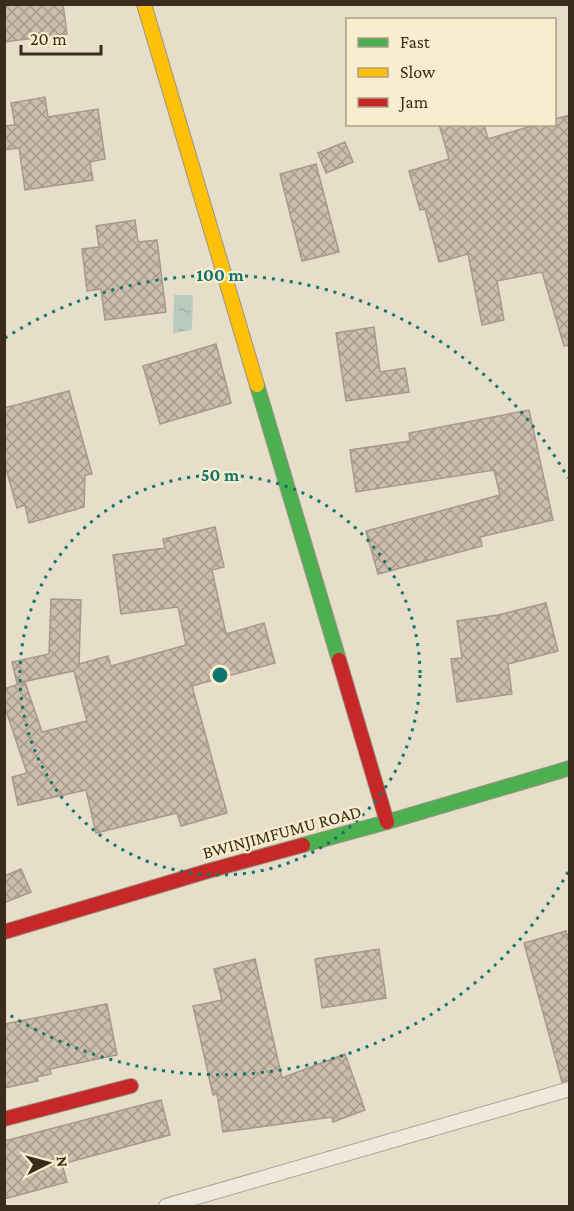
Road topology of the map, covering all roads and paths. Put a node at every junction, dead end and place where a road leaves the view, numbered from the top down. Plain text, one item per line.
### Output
1 (144, 4) edge
2 (570, 768) edge
3 (387, 822) junction
4 (4, 932) edge
5 (131, 1086) dead end
6 (570, 1089) edge
7 (4, 1119) edge
8 (166, 1206) edge

1 - 3 street
2 - 3 street, BWINJIMFUMU ROAD
3 - 4 street, BWINJIMFUMU ROAD
5 - 7 street
6 - 8 lane

